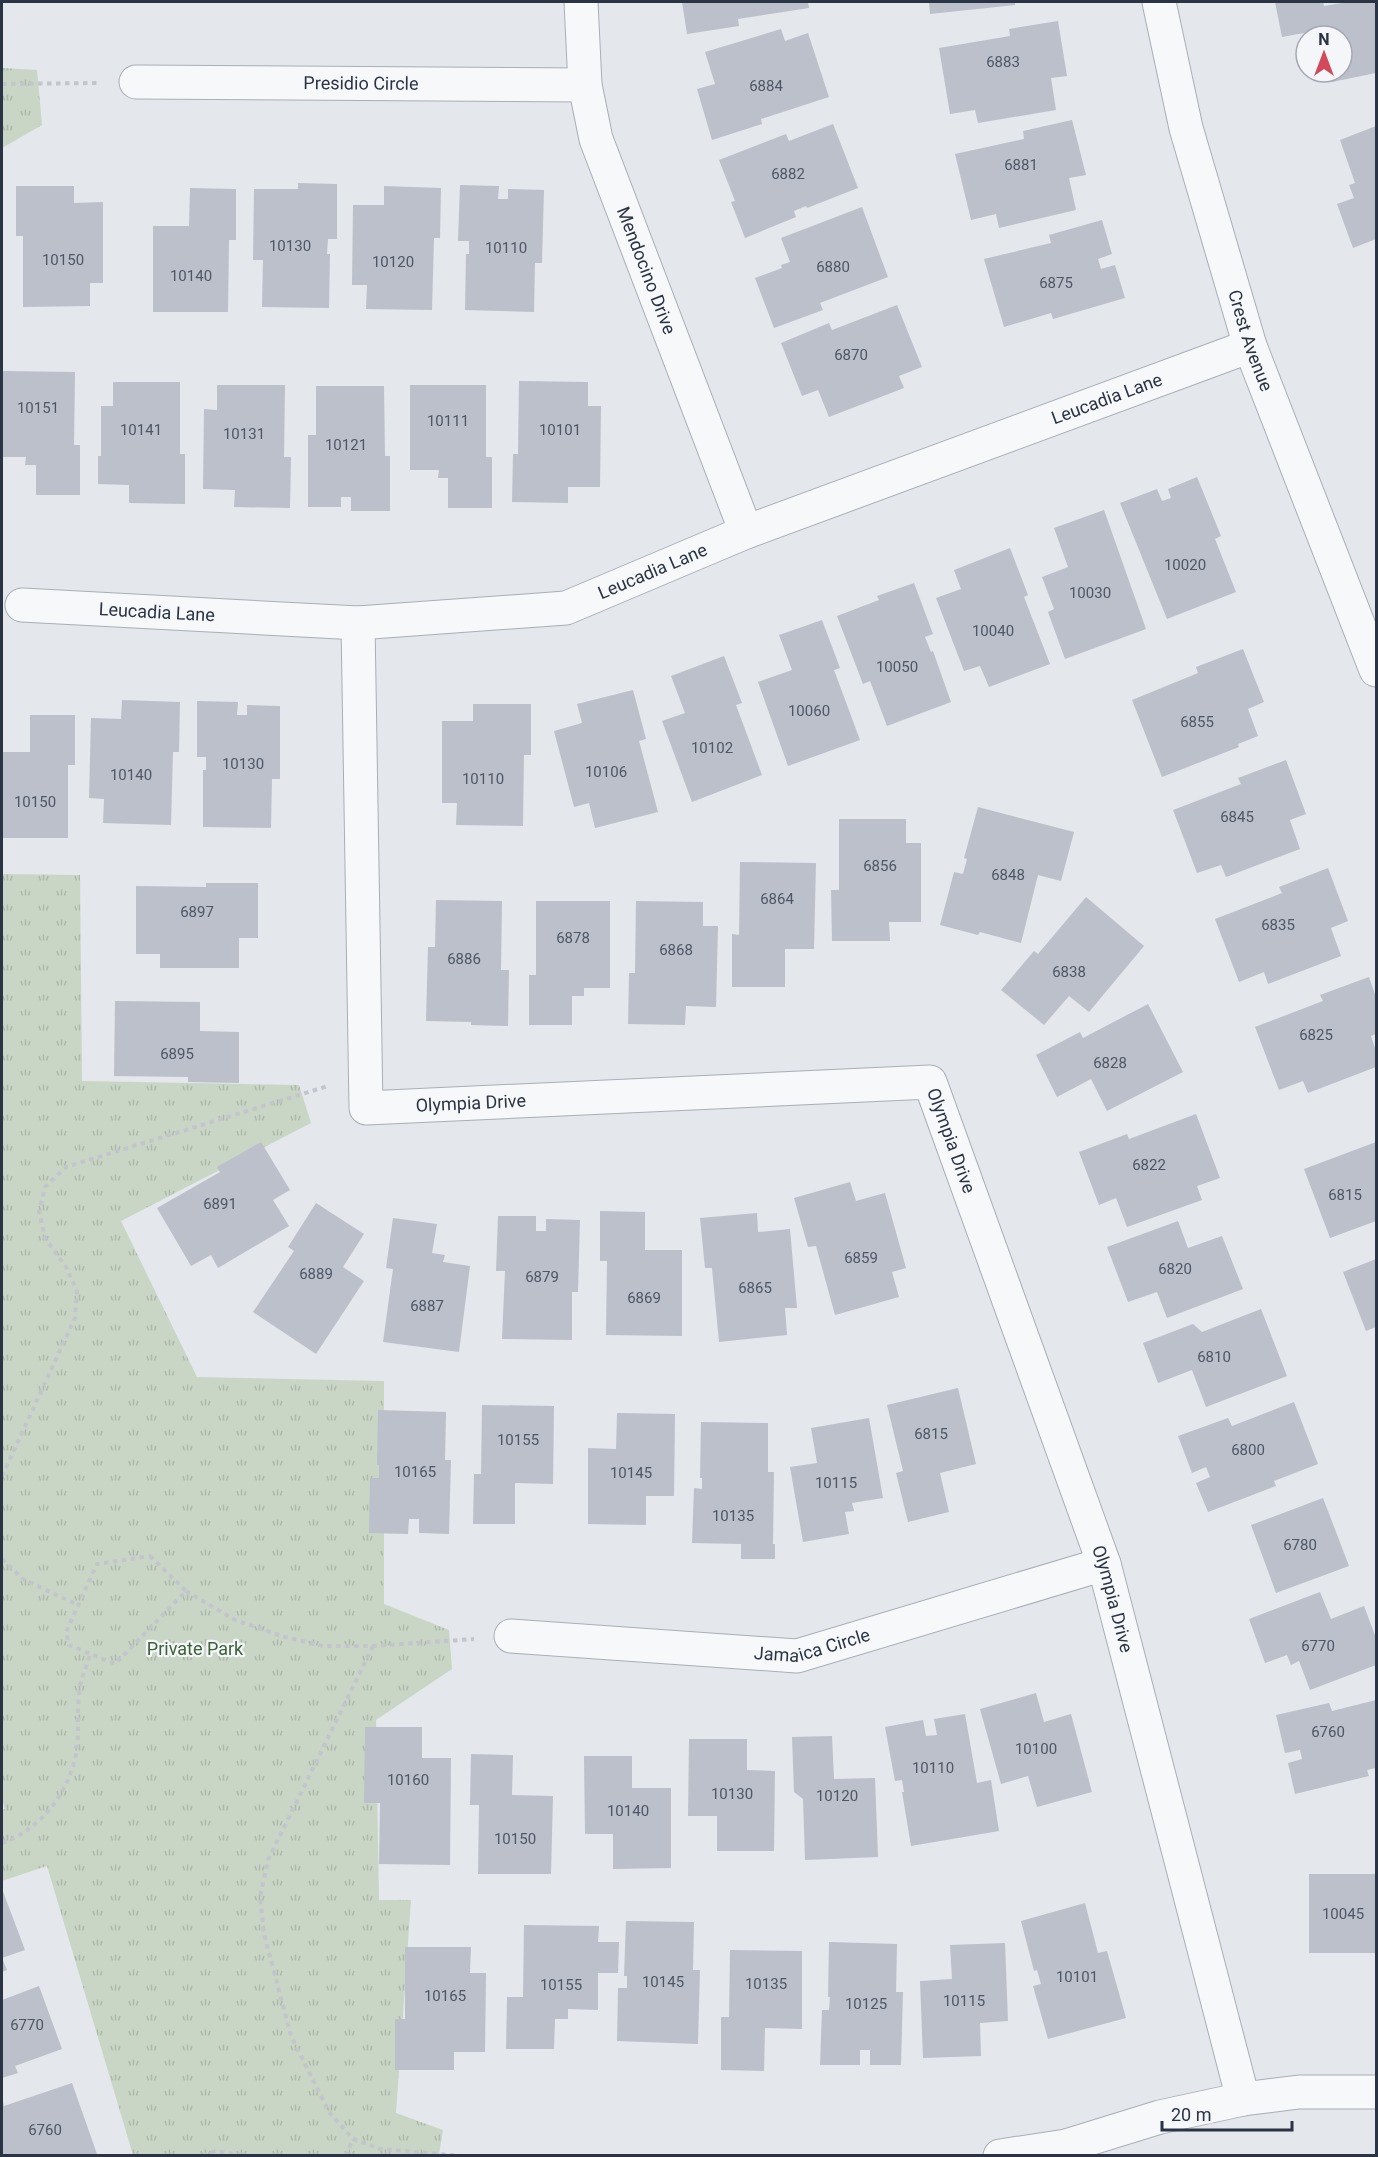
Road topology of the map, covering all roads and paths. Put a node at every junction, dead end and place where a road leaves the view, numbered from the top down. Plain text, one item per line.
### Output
1 (581, 2) edge
2 (1159, 2) edge
3 (136, 82) joint
4 (2, 84) edge
5 (585, 85) junction
6 (1250, 346) junction
7 (746, 532) junction
8 (22, 605) dead end
9 (358, 623) junction
10 (1377, 670) edge
11 (366, 1074) junction
12 (2, 1476) edge
13 (2, 1559) edge
14 (1104, 1564) junction
15 (186, 1591) junction
16 (78, 1605) junction
17 (511, 1636) joint
18 (373, 1646) junction
19 (90, 1653) junction
20 (2, 1843) edge
21 (1377, 2092) edge
22 (1243, 2099) junction
23 (354, 2139) junction
24 (203, 2156) edge
25 (247, 2156) edge
26 (345, 2156) edge
27 (461, 2156) edge
28 (1000, 2156) edge

1 - 5 street, Mendocino Drive
2 - 6 street, Crest Avenue
3 - 4 path
3 - 5 street, Presidio Circle
5 - 7 street, Mendocino Drive
6 - 7 street, Leucadia Lane
6 - 10 street, Crest Avenue
7 - 9 street, Leucadia Lane
8 - 9 street, Leucadia Lane
9 - 11 street, Olympia Drive
11 - 12 path
11 - 14 street, Olympia Drive
13 - 16 path
14 - 17 street, Jamaica Circle
14 - 22 street, Olympia Drive
15 - 16 path
15 - 18 path
15 - 19 path
16 - 19 path
17 - 18 path
18 - 23 path
19 - 20 path
21 - 22 street
22 - 28 street
23 - 26 path
23 - 27 path
24 - 25 path

